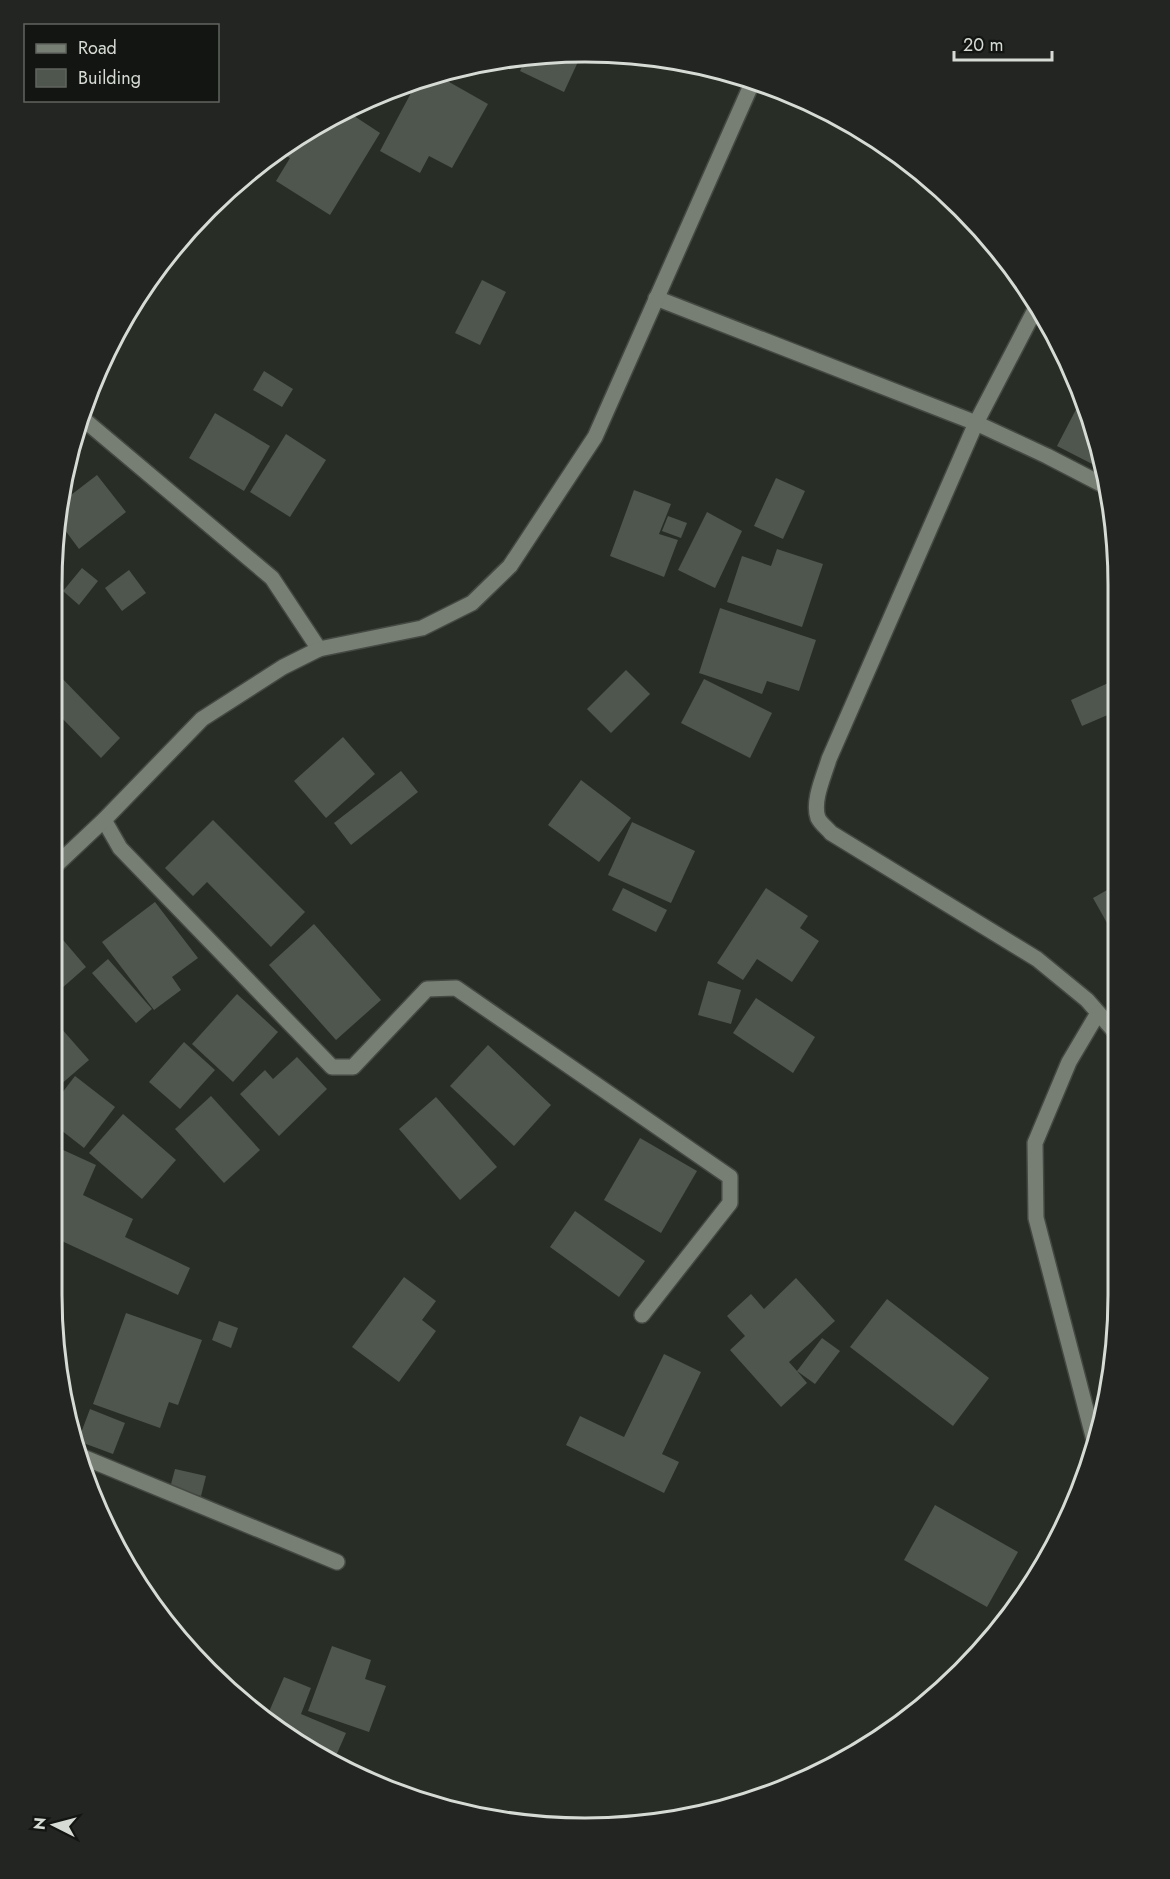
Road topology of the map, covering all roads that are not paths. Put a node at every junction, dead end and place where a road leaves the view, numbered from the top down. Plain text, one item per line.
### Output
1 (750, 88) edge
2 (656, 298) junction
3 (1033, 314) edge
4 (87, 422) edge
5 (976, 423) junction
6 (1098, 482) edge
7 (319, 649) junction
8 (104, 820) junction
9 (62, 860) edge
10 (1098, 1013) junction
11 (1108, 1024) edge
12 (642, 1315) dead end
13 (1091, 1429) edge
14 (88, 1459) edge
15 (337, 1562) dead end

1 - 2 street
2 - 5 street
2 - 7 street
3 - 5 street
4 - 7 street
5 - 6 street
5 - 10 street
7 - 8 street
8 - 9 street
8 - 12 street
10 - 11 street
10 - 13 street
14 - 15 street

